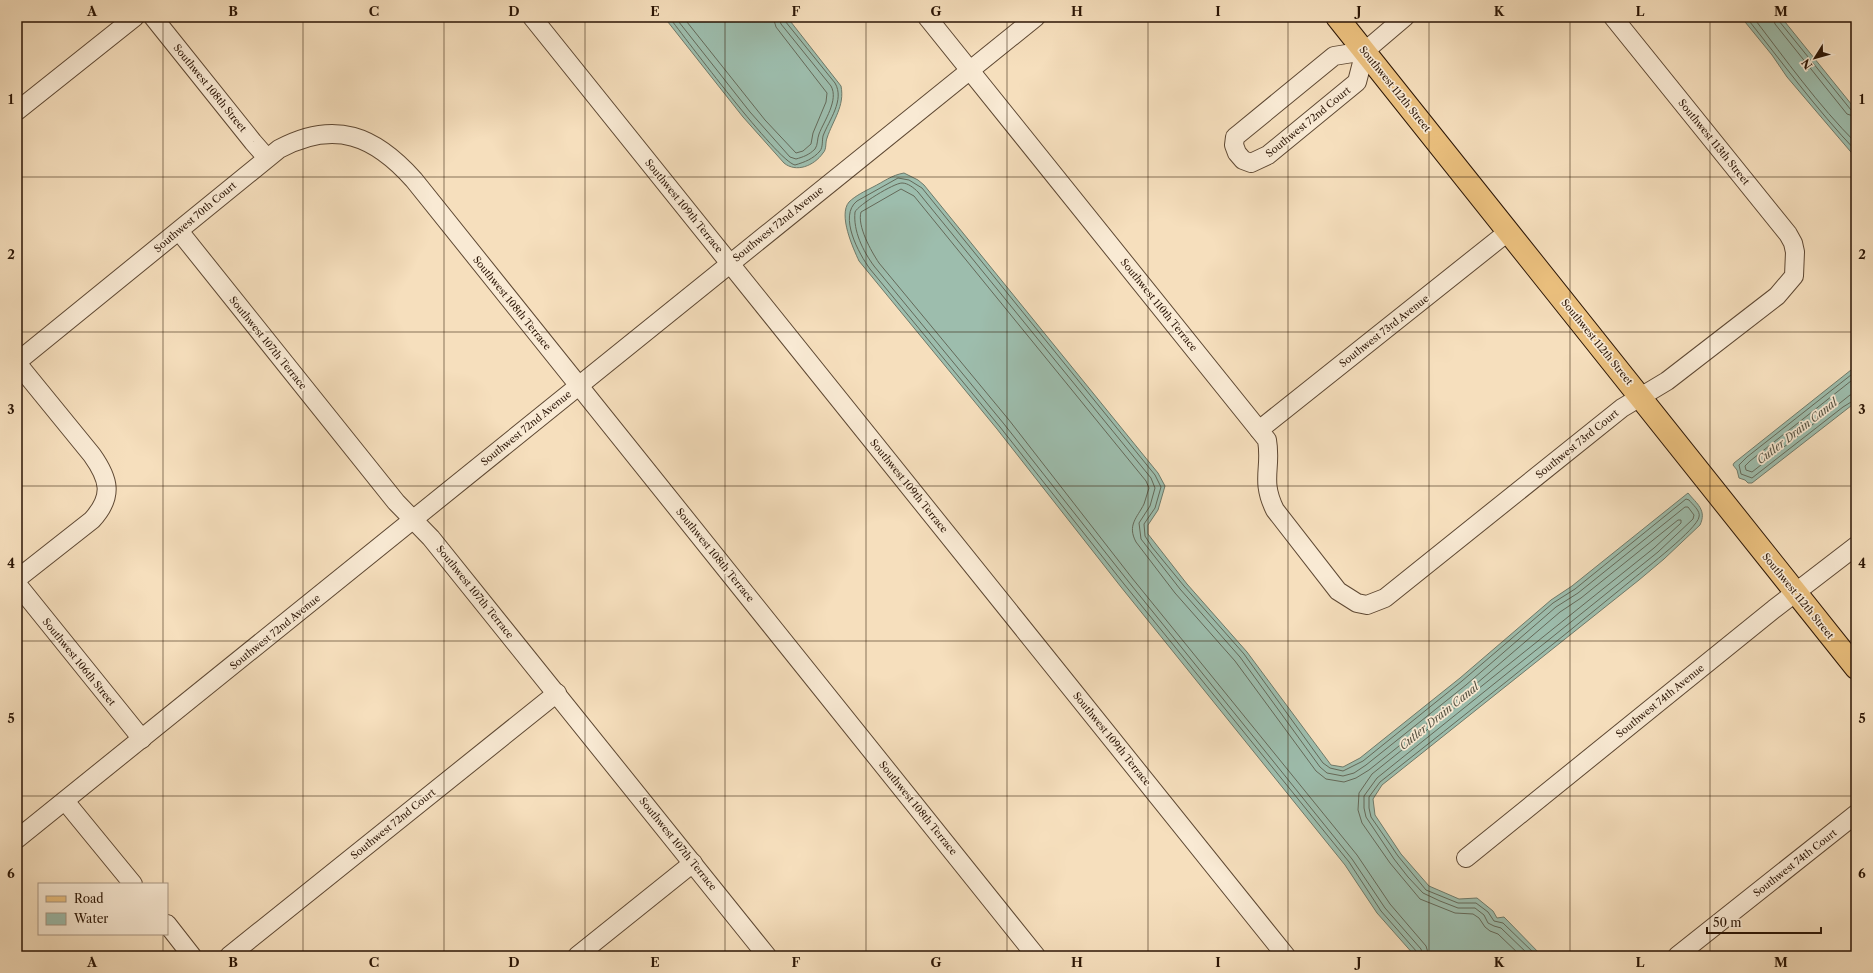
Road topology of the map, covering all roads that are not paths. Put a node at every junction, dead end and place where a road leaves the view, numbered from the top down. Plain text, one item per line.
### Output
1 (135, 17) edge
2 (153, 17) edge
3 (532, 17) edge
4 (927, 17) edge
5 (1036, 17) edge
6 (1337, 17) edge
7 (1405, 17) edge
8 (1613, 17) edge
9 (1365, 50) junction
10 (970, 70) junction
11 (17, 111) edge
12 (392, 157) joint
13 (267, 158) junction
14 (178, 231) junction
15 (1509, 231) junction
16 (730, 264) junction
17 (1794, 276) joint
18 (17, 362) edge
19 (578, 385) junction
20 (1640, 396) junction
21 (1259, 430) junction
22 (414, 520) junction
23 (1856, 546) edge
24 (17, 579) edge
25 (17, 584) edge
26 (1795, 592) junction
27 (1357, 603) joint
28 (1856, 668) edge
29 (557, 693) junction
30 (142, 739) junction
31 (64, 801) junction
32 (1856, 814) edge
33 (17, 839) edge
34 (1466, 858) dead end
35 (693, 863) junction
36 (132, 883) edge
37 (168, 925) edge
38 (192, 956) edge
39 (229, 956) edge
40 (577, 956) edge
41 (767, 956) edge
42 (1036, 956) edge
43 (1286, 956) edge
44 (1677, 956) edge

1 - 11 street
2 - 13 street, Southwest 108th Street
3 - 16 street, Southwest 109th Terrace
4 - 10 street, Southwest 110th Terrace
5 - 10 street, Southwest 72nd Avenue
6 - 9 main road, Southwest 112th Street
7 - 9 street, Southwest 72nd Court
8 - 17 street, Southwest 113th Street
9 - 9 street, Southwest 72nd Court
9 - 15 main road, Southwest 112th Street
10 - 16 street, Southwest 72nd Avenue
10 - 21 street, Southwest 110th Terrace
12 - 13 street, Southwest 70th Court
12 - 19 street, Southwest 108th Terrace
13 - 14 street, Southwest 70th Court
14 - 18 street, Southwest 70th Court
14 - 22 street, Southwest 107th Terrace
15 - 20 main road, Southwest 112th Street
15 - 21 street, Southwest 73rd Avenue
16 - 19 street, Southwest 72nd Avenue
16 - 43 street, Southwest 109th Terrace
17 - 20 street, Southwest 73rd Court
18 - 24 street
19 - 22 street, Southwest 72nd Avenue
19 - 42 street, Southwest 108th Terrace
20 - 26 main road, Southwest 112th Street
20 - 27 street, Southwest 73rd Court
21 - 27 street, Southwest 110th Terrace
22 - 29 street, Southwest 107th Terrace
22 - 30 street, Southwest 72nd Avenue
23 - 26 street, Southwest 74th Avenue
25 - 30 street, Southwest 106th Street
26 - 28 main road, Southwest 112th Street
26 - 34 street, Southwest 74th Avenue
29 - 35 street, Southwest 107th Terrace
29 - 39 street, Southwest 72nd Court
30 - 31 street, Southwest 72nd Avenue
31 - 33 street, Southwest 72nd Avenue
31 - 36 street
32 - 44 street, Southwest 74th Court
35 - 40 street
35 - 41 street, Southwest 107th Terrace
37 - 38 street

